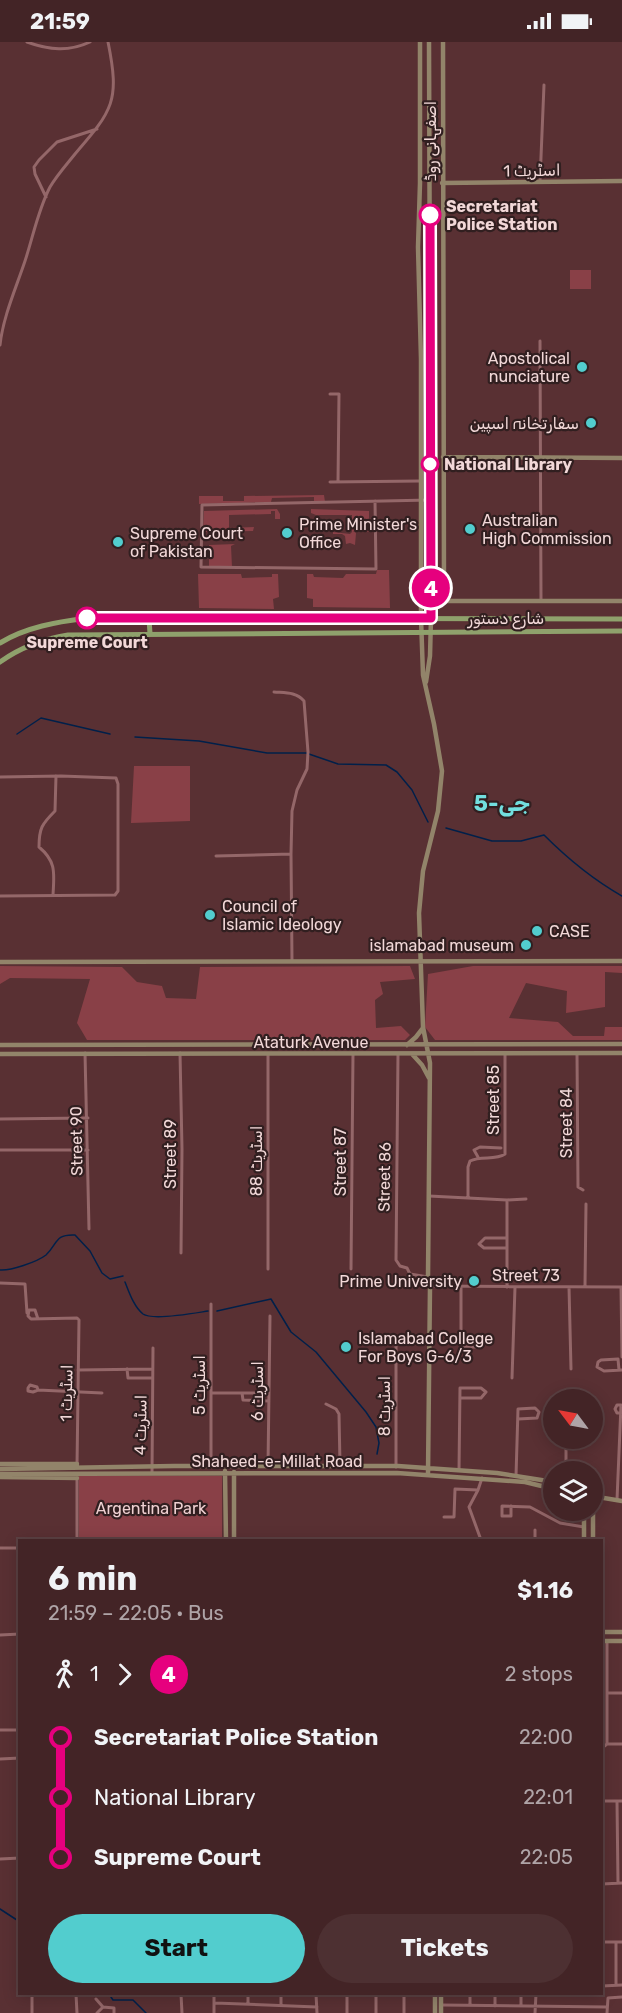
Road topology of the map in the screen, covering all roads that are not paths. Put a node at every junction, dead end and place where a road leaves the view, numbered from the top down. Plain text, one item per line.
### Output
1 (27, 42) edge
2 (90, 42) edge
3 (108, 42) edge
4 (420, 42) edge
5 (429, 42) edge
6 (443, 42) edge
7 (544, 85) dead end
8 (420, 127) junction
9 (430, 127) junction
10 (98, 129) junction
11 (540, 181) junction
12 (622, 181) edge
13 (442, 183) junction
14 (46, 198) junction
15 (540, 341) dead end
16 (0, 345) edge
17 (429, 358) junction
18 (421, 359) junction
19 (330, 394) dead end
20 (541, 456) junction
21 (443, 457) junction
22 (622, 458) edge
23 (420, 481) junction
24 (330, 482) dead end
25 (338, 482) junction
26 (375, 501) junction
27 (420, 501) junction
28 (430, 501) junction
29 (541, 602) junction
30 (622, 602) edge
31 (149, 618) junction
32 (302, 618) junction
33 (421, 618) junction
34 (431, 618) junction
35 (622, 619) edge
36 (430, 631) junction
37 (622, 631) edge
38 (421, 632) junction
39 (302, 633) junction
40 (150, 634) junction
41 (0, 643) edge
42 (0, 662) edge
43 (426, 685) junction
44 (274, 692) dead end
45 (56, 776) junction
46 (0, 777) edge
47 (291, 854) junction
48 (216, 856) dead end
49 (53, 895) junction
50 (0, 896) edge
51 (292, 961) junction
52 (0, 962) edge
53 (622, 962) edge
54 (421, 963) junction
55 (423, 1027) junction
56 (622, 1044) edge
57 (0, 1045) edge
58 (198, 1045) junction
59 (407, 1045) junction
60 (425, 1045) junction
61 (85, 1053) junction
62 (180, 1053) junction
63 (412, 1053) junction
64 (428, 1053) junction
65 (505, 1053) junction
66 (577, 1053) junction
67 (622, 1053) edge
68 (0, 1054) edge
69 (198, 1054) junction
70 (268, 1054) junction
71 (352, 1054) junction
72 (398, 1054) junction
73 (430, 1080) junction
74 (88, 1118) junction
75 (0, 1119) edge
76 (501, 1148) dead end
77 (0, 1150) edge
78 (88, 1150) junction
79 (478, 1157) junction
80 (583, 1190) dead end
81 (429, 1196) junction
82 (468, 1198) junction
83 (526, 1199) dead end
84 (507, 1200) junction
85 (586, 1204) dead end
86 (89, 1228) dead end
87 (507, 1238) junction
88 (507, 1248) junction
89 (181, 1254) dead end
90 (268, 1269) dead end
91 (351, 1269) dead end
92 (428, 1277) junction
93 (0, 1283) edge
94 (430, 1286) junction
95 (461, 1287) junction
96 (507, 1287) junction
97 (515, 1287) junction
98 (569, 1287) junction
99 (585, 1287) junction
100 (622, 1287) edge
101 (211, 1304) dead end
102 (27, 1313) junction
103 (270, 1316) dead end
104 (38, 1318) junction
105 (461, 1339) junction
106 (396, 1346) dead end
107 (153, 1348) dead end
108 (622, 1357) edge
109 (128, 1369) junction
110 (152, 1369) junction
111 (571, 1369) dead end
112 (78, 1370) junction
113 (621, 1370) edge
114 (152, 1378) junction
115 (512, 1378) dead end
116 (38, 1390) dead end
117 (78, 1392) junction
118 (102, 1393) dead end
119 (211, 1393) junction
120 (242, 1393) junction
121 (269, 1393) junction
122 (461, 1398) junction
123 (269, 1401) junction
124 (326, 1404) dead end
125 (621, 1413) edge
126 (518, 1419) junction
127 (0, 1464) edge
128 (343, 1465) junction
129 (210, 1466) junction
130 (268, 1466) junction
131 (225, 1467) junction
132 (234, 1467) junction
133 (396, 1467) junction
134 (429, 1468) junction
135 (151, 1469) junction
136 (459, 1470) junction
137 (77, 1471) junction
138 (346, 1472) junction
139 (0, 1473) edge
140 (225, 1474) junction
141 (234, 1474) junction
142 (428, 1474) junction
143 (517, 1475) junction
144 (482, 1478) junction
145 (543, 1480) edge
146 (515, 1482) junction
147 (543, 1487) edge
148 (478, 1490) junction
149 (603, 1497) edge
150 (620, 1500) edge
151 (511, 1506) dead end
152 (226, 1511) junction
153 (234, 1511) junction
154 (444, 1517) dead end
155 (584, 1521) edge
156 (593, 1521) edge
157 (584, 1527) junction
158 (535, 1530) dead end
159 (77, 1539) edge
160 (226, 1539) edge
161 (234, 1539) edge
162 (481, 1539) edge
163 (535, 1539) edge
164 (584, 1539) edge
165 (593, 1539) edge
166 (0, 1548) edge
167 (18, 1548) edge
168 (603, 1632) edge
169 (622, 1632) edge
170 (18, 1634) edge
171 (0, 1635) edge
172 (604, 1641) edge
173 (622, 1641) edge
174 (607, 1693) junction
175 (622, 1693) edge
176 (603, 1728) edge
177 (607, 1728) junction
178 (0, 1730) edge
179 (18, 1730) edge
180 (607, 1744) junction
181 (622, 1744) edge
182 (603, 1747) edge
183 (18, 1758) edge
184 (0, 1759) edge
185 (603, 1801) edge
186 (620, 1801) edge
187 (18, 1858) edge
188 (0, 1859) edge
189 (620, 1883) edge
190 (603, 1884) edge
191 (603, 1942) edge
192 (616, 1942) junction
193 (622, 1942) edge
194 (616, 1985) junction
195 (603, 1986) edge
196 (622, 1986) edge
197 (32, 1995) edge
198 (76, 1995) edge
199 (182, 1995) edge
200 (214, 1995) edge
201 (248, 1995) edge
202 (281, 1995) edge
203 (316, 1995) edge
204 (347, 1995) edge
205 (376, 1995) edge
206 (404, 1995) edge
207 (435, 1995) edge
208 (441, 1995) edge
209 (470, 1995) edge
210 (495, 1995) edge
211 (521, 1995) edge
212 (536, 1995) edge
213 (622, 1997) edge
214 (96, 1999) dead end
215 (214, 2003) junction
216 (248, 2004) junction
217 (281, 2005) junction
218 (441, 2005) junction
219 (470, 2005) junction
220 (288, 2006) junction
221 (460, 2006) junction
222 (485, 2006) junction
223 (495, 2006) junction
224 (511, 2006) junction
225 (520, 2006) junction
226 (103, 2007) junction
227 (316, 2007) junction
228 (535, 2007) junction
229 (607, 2007) junction
230 (114, 2011) edge
231 (32, 2013) edge
232 (77, 2013) edge
233 (97, 2013) edge
234 (182, 2013) edge
235 (214, 2013) edge
236 (288, 2013) edge
237 (317, 2013) edge
238 (347, 2013) edge
239 (376, 2013) edge
240 (404, 2013) edge
241 (435, 2013) edge
242 (441, 2013) edge
243 (460, 2013) edge
244 (485, 2013) edge
245 (511, 2013) edge
246 (535, 2013) edge
247 (607, 2013) edge

1 - 2 street
3 - 10 street
4 - 8 street
5 - 9 street
6 - 13 street, اصفہانی روڈ
7 - 11 street
8 - 9 street
8 - 18 street
9 - 17 street
10 - 14 street
10 - 14 street
11 - 12 street, اسٹریٹ 1
11 - 13 street, اسٹریٹ 1
13 - 21 street, اصفہانی روڈ
14 - 16 street
15 - 20 street
17 - 18 street
17 - 28 street
18 - 23 street
19 - 25 street
20 - 21 street
20 - 22 street
20 - 29 street
21 - 29 street, اصفہانی روڈ
23 - 25 street
23 - 27 street
24 - 25 street
26 - 26 street
26 - 27 street
27 - 28 street
27 - 33 street
28 - 34 street
29 - 30 street
31 - 32 main road, شارع دستور
31 - 40 main road
31 - 41 main road, شارع دستور
32 - 33 main road, شارع دستور
32 - 39 main road
33 - 34 main road, شارع دستور
33 - 38 street
34 - 35 main road, شارع دستور
34 - 36 street
36 - 37 main road, شارع دستور
36 - 38 main road, شارع دستور
36 - 43 street
38 - 39 main road, شارع دستور
38 - 43 street
39 - 40 main road, شارع دستور
40 - 42 main road, شارع دستور
43 - 54 street
44 - 47 street
45 - 46 street
45 - 49 street
45 - 49 street
47 - 48 street
47 - 51 street
49 - 50 street
51 - 52 street
51 - 54 street
53 - 54 street
54 - 55 street
55 - 59 street
55 - 60 street
56 - 60 street, Ataturk Avenue
57 - 58 street, Ataturk Avenue
58 - 59 street, Ataturk Avenue
58 - 69 street
59 - 60 street, Ataturk Avenue
60 - 64 street
61 - 62 street, Ataturk Avenue
61 - 68 street, Ataturk Avenue
61 - 74 street, Street 90
62 - 69 street, Ataturk Avenue
62 - 89 street, Street 89
63 - 64 street, Ataturk Avenue
63 - 72 street, Ataturk Avenue
63 - 73 street
64 - 65 street, Ataturk Avenue
64 - 73 street
65 - 66 street, Ataturk Avenue
65 - 79 street, Street 85
66 - 67 street, Ataturk Avenue
66 - 80 street, Street 84
69 - 70 street, Ataturk Avenue
70 - 71 street, Ataturk Avenue
70 - 90 street, اسٹریٹ 88
71 - 72 street, Ataturk Avenue
71 - 91 street, Street 87
72 - 92 street, Street 86
73 - 81 street
74 - 75 street
74 - 78 street, Street 90
76 - 79 street
77 - 78 street
78 - 86 street, Street 90
79 - 82 street
81 - 82 street
81 - 92 street
82 - 84 street
83 - 84 street
84 - 87 street
85 - 99 street
87 - 88 street
87 - 88 street
88 - 96 street
92 - 94 street
93 - 102 street
94 - 95 street, Street 73
94 - 134 street
95 - 96 street, Street 73
95 - 105 street
96 - 97 street, Street 73
97 - 98 street, Street 73
97 - 115 street
98 - 99 street, Street 73
98 - 111 street
99 - 100 street, Street 73
100 - 108 street
101 - 119 street, اسٹریٹ 5
102 - 104 street
102 - 104 street
103 - 121 street, اسٹریٹ 6
104 - 112 street, اسٹریٹ 1
105 - 105 street
106 - 133 street, اسٹریٹ 8
107 - 110 street, اسٹریٹ 4
109 - 110 street, اسٹریٹ 4
109 - 112 street, اسٹریٹ 4
109 - 114 street, اسٹریٹ 4
110 - 114 street, اسٹریٹ 4
112 - 117 street, اسٹریٹ 1
113 - 113 street
114 - 135 street, اسٹریٹ 4
116 - 117 street
117 - 118 street
117 - 137 street, اسٹریٹ 1
119 - 120 street
119 - 129 street, اسٹریٹ 5
120 - 121 street
120 - 123 street
121 - 123 street, اسٹریٹ 6
122 - 122 street
122 - 136 street
123 - 130 street, اسٹریٹ 6
124 - 128 street
125 - 150 street
126 - 126 street
126 - 143 street
127 - 137 street, Shaheed-e-Millat Road
128 - 130 street, Shaheed-e-Millat Road
128 - 133 street, Shaheed-e-Millat Road
128 - 138 street
129 - 131 street, Shaheed-e-Millat Road
129 - 135 street, Shaheed-e-Millat Road
130 - 132 street, Shaheed-e-Millat Road
131 - 132 street, Shaheed-e-Millat Road
131 - 140 street
132 - 141 street
133 - 134 street, Shaheed-e-Millat Road
134 - 136 street, Shaheed-e-Millat Road
134 - 142 street
135 - 137 street, Shaheed-e-Millat Road
135 - 140 street, Shaheed-e-Millat Road
136 - 143 street, Shaheed-e-Millat Road
137 - 139 street, Shaheed-e-Millat Road
137 - 159 street, اسٹریٹ 1
138 - 141 street, Shaheed-e-Millat Road
138 - 142 street, Shaheed-e-Millat Road
140 - 141 street, Shaheed-e-Millat Road
140 - 152 street
141 - 153 street
142 - 144 street, Shaheed-e-Millat Road
143 - 145 street, Shaheed-e-Millat Road
143 - 146 street
144 - 146 street, Shaheed-e-Millat Road
144 - 148 street
146 - 147 street, Shaheed-e-Millat Road
148 - 154 street
148 - 162 street
149 - 150 street
151 - 157 street
152 - 153 street
152 - 160 street
153 - 161 street
155 - 157 street
156 - 165 street
157 - 164 street
158 - 163 street
166 - 167 street
168 - 169 street
170 - 171 street
172 - 173 street
172 - 174 street
174 - 175 street
174 - 177 street
176 - 177 street
177 - 180 street
178 - 179 street
180 - 181 street
180 - 182 street
183 - 184 street
185 - 186 street
186 - 189 street
187 - 188 street
189 - 190 street
191 - 192 street
192 - 193 street
192 - 194 street
194 - 195 street
194 - 196 street
197 - 231 street
198 - 232 street
199 - 234 street
200 - 215 street
201 - 216 street
202 - 217 street
203 - 227 street
204 - 238 street
205 - 239 street
206 - 240 street
207 - 241 street
208 - 218 street
209 - 219 street
210 - 223 street
211 - 225 street
212 - 228 street
213 - 229 street
214 - 226 street
215 - 216 street
215 - 235 street
216 - 217 street
217 - 220 street
218 - 221 street
218 - 242 street
219 - 221 street
219 - 222 street
220 - 227 street
220 - 236 street
221 - 243 street
222 - 223 street
222 - 244 street
223 - 224 street
224 - 225 street
224 - 245 street
225 - 228 street
226 - 230 street
226 - 233 street
227 - 237 street
228 - 229 street
228 - 246 street
229 - 247 street

